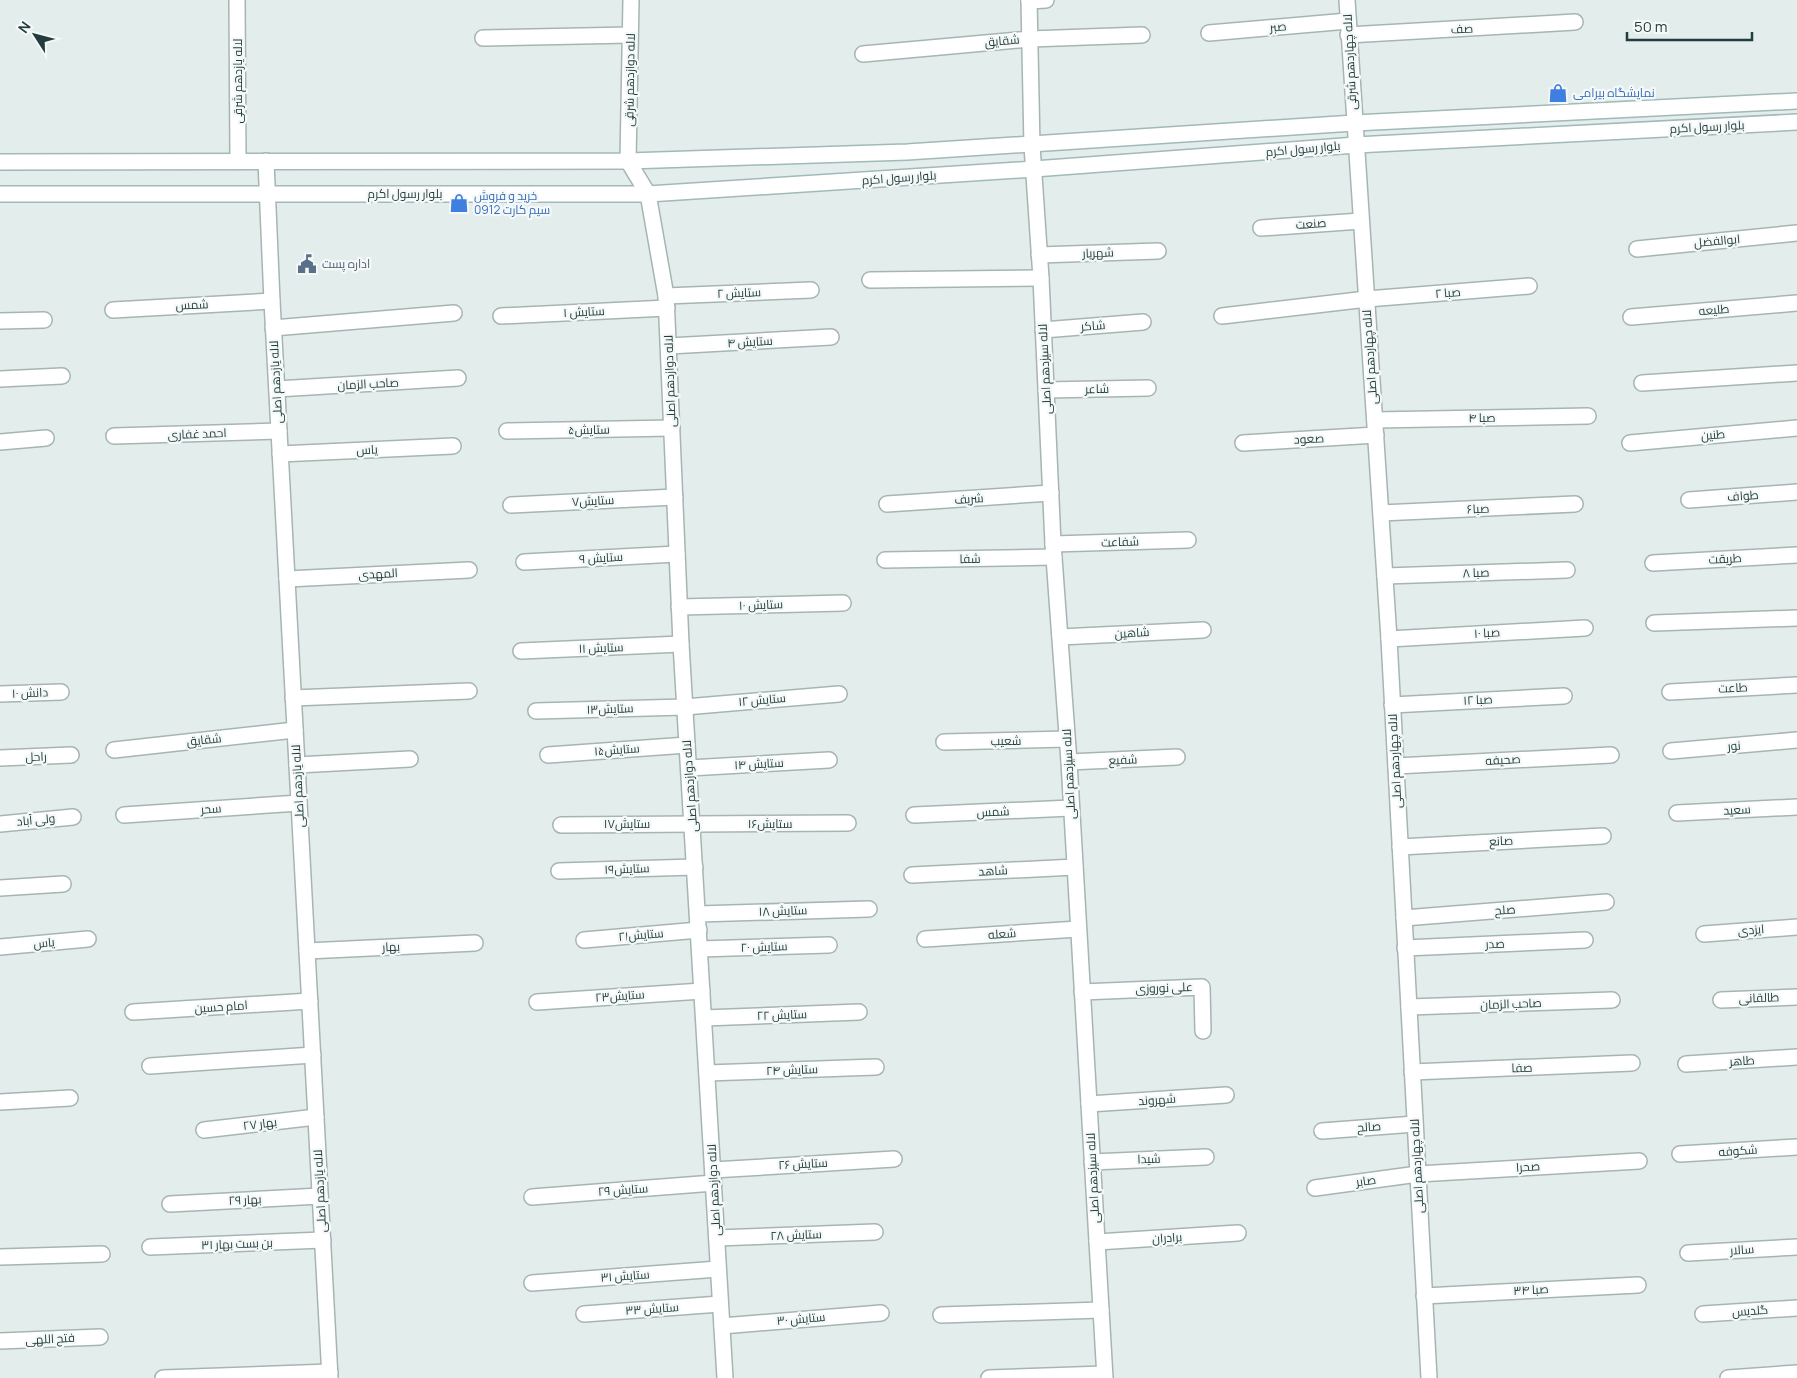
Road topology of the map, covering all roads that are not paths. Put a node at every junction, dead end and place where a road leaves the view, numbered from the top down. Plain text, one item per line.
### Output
1 (237, 0) edge
2 (630, 0) edge
3 (1029, 0) edge
4 (1046, 0) edge
5 (1347, 0) edge
6 (1575, 22) dead end
7 (1348, 28) junction
8 (1209, 33) dead end
9 (630, 34) junction
10 (1142, 35) dead end
11 (483, 38) dead end
12 (1030, 39) junction
13 (863, 54) dead end
14 (1797, 101) edge
15 (1797, 122) edge
16 (1354, 123) junction
17 (1356, 145) junction
18 (1032, 146) junction
19 (628, 161) junction
20 (0, 162) edge
21 (238, 162) junction
22 (266, 162) junction
23 (1034, 169) junction
24 (0, 194) edge
25 (266, 194) junction
26 (648, 194) junction
27 (1361, 221) junction
28 (1261, 228) dead end
29 (1797, 233) edge
30 (1637, 249) dead end
31 (1158, 250) dead end
32 (1039, 255) junction
33 (1041, 278) junction
34 (870, 280) dead end
35 (1529, 286) dead end
36 (811, 290) dead end
37 (272, 300) junction
38 (1366, 300) junction
39 (667, 302) junction
40 (1797, 303) edge
41 (113, 310) dead end
42 (454, 314) dead end
43 (501, 316) dead end
44 (1222, 316) dead end
45 (1631, 318) dead end
46 (44, 320) dead end
47 (0, 321) edge
48 (1143, 322) dead end
49 (274, 328) junction
50 (1043, 330) junction
51 (830, 337) dead end
52 (669, 346) junction
53 (1797, 373) edge
54 (62, 376) dead end
55 (458, 378) dead end
56 (0, 379) edge
57 (1642, 383) dead end
58 (1148, 388) dead end
59 (277, 389) junction
60 (1046, 390) junction
61 (1588, 416) dead end
62 (672, 428) junction
63 (1375, 428) junction
64 (1797, 428) edge
65 (279, 431) junction
66 (506, 431) dead end
67 (114, 436) dead end
68 (46, 438) dead end
69 (0, 442) edge
70 (1243, 443) dead end
71 (1630, 443) dead end
72 (453, 446) dead end
73 (280, 454) junction
74 (1797, 492) edge
75 (1051, 493) junction
76 (675, 497) junction
77 (1689, 500) dead end
78 (887, 504) dead end
79 (1576, 504) dead end
80 (511, 505) dead end
81 (1381, 513) junction
82 (1188, 540) dead end
83 (1054, 550) junction
84 (677, 554) junction
85 (1797, 555) edge
86 (885, 560) dead end
87 (524, 562) dead end
88 (1653, 563) dead end
89 (469, 570) dead end
90 (1567, 570) dead end
91 (1385, 576) junction
92 (287, 579) junction
93 (842, 603) dead end
94 (679, 607) junction
95 (1797, 618) edge
96 (1654, 623) dead end
97 (1585, 628) dead end
98 (1204, 630) dead end
99 (1060, 637) junction
100 (1388, 639) junction
101 (681, 644) junction
102 (521, 651) dead end
103 (1797, 685) edge
104 (469, 691) dead end
105 (61, 692) dead end
106 (1670, 692) dead end
107 (0, 694) edge
108 (839, 694) dead end
109 (1564, 696) dead end
110 (294, 698) junction
111 (1392, 705) junction
112 (685, 706) junction
113 (536, 711) dead end
114 (295, 730) junction
115 (1067, 739) junction
116 (1797, 740) edge
117 (944, 742) dead end
118 (687, 745) junction
119 (114, 750) dead end
120 (1671, 751) dead end
121 (548, 754) dead end
122 (71, 755) dead end
123 (1611, 755) dead end
124 (1177, 757) dead end
125 (0, 758) edge
126 (410, 759) dead end
127 (829, 760) dead end
128 (1068, 762) junction
129 (297, 765) junction
130 (1396, 766) junction
131 (689, 768) junction
132 (299, 803) junction
133 (1797, 807) edge
134 (1071, 808) junction
135 (1677, 814) dead end
136 (124, 815) dead end
137 (914, 816) dead end
138 (73, 817) dead end
139 (848, 823) dead end
140 (0, 824) edge
141 (692, 824) junction
142 (561, 825) dead end
143 (1603, 836) dead end
144 (1400, 846) junction
145 (695, 867) junction
146 (1074, 867) junction
147 (560, 871) dead end
148 (912, 875) dead end
149 (63, 884) dead end
150 (0, 888) edge
151 (1606, 902) dead end
152 (869, 909) dead end
153 (698, 914) junction
154 (1404, 918) junction
155 (1797, 927) edge
156 (1078, 929) junction
157 (699, 930) junction
158 (1704, 934) dead end
159 (88, 939) dead end
160 (925, 939) dead end
161 (584, 940) dead end
162 (1585, 940) dead end
163 (475, 943) dead end
164 (829, 945) dead end
165 (0, 947) edge
166 (1405, 948) junction
167 (700, 949) junction
168 (307, 950) junction
169 (702, 991) junction
170 (1082, 992) junction
171 (1797, 996) edge
172 (1612, 1000) dead end
173 (1721, 1000) dead end
174 (310, 1001) junction
175 (537, 1002) dead end
176 (1409, 1007) junction
177 (133, 1012) dead end
178 (859, 1012) dead end
179 (704, 1018) junction
180 (1203, 1031) dead end
181 (313, 1055) junction
182 (1797, 1057) edge
183 (1632, 1063) dead end
184 (1686, 1064) dead end
185 (150, 1066) dead end
186 (876, 1067) dead end
187 (1412, 1072) junction
188 (707, 1073) junction
189 (1226, 1095) dead end
190 (70, 1098) dead end
191 (0, 1102) edge
192 (1089, 1104) junction
193 (316, 1117) junction
194 (1415, 1124) junction
195 (204, 1130) dead end
196 (1322, 1131) dead end
197 (1797, 1147) edge
198 (1680, 1154) dead end
199 (1206, 1157) dead end
200 (894, 1159) dead end
201 (1639, 1161) dead end
202 (1092, 1162) junction
203 (1418, 1174) junction
204 (713, 1176) junction
205 (1315, 1188) dead end
206 (320, 1196) junction
207 (532, 1197) dead end
208 (170, 1204) dead end
209 (875, 1232) dead end
210 (1238, 1233) dead end
211 (717, 1238) junction
212 (323, 1240) junction
213 (1097, 1242) junction
214 (1797, 1246) edge
215 (150, 1247) dead end
216 (1688, 1253) dead end
217 (102, 1254) dead end
218 (0, 1257) edge
219 (718, 1269) junction
220 (532, 1283) dead end
221 (1638, 1285) dead end
222 (1424, 1296) junction
223 (720, 1304) junction
224 (1797, 1308) edge
225 (1101, 1310) junction
226 (881, 1313) dead end
227 (584, 1314) dead end
228 (1703, 1314) dead end
229 (942, 1315) dead end
230 (722, 1326) junction
231 (100, 1337) dead end
232 (0, 1341) edge
233 (1797, 1373) edge
234 (330, 1375) edge
235 (1104, 1376) edge
236 (163, 1378) edge
237 (725, 1378) edge
238 (990, 1378) edge
239 (1429, 1378) edge
240 (1728, 1378) edge

1 - 21 street, لاله یازدهم شرقی
2 - 9 street, لاله دوازدهم شرقی
3 - 4 street
3 - 12 street, لاله سیزدهم اصلی
5 - 7 street, لاله چهاردهم شرقی
6 - 7 street, صف
7 - 8 street, صبر
7 - 16 street, لاله چهاردهم شرقی
9 - 11 street
9 - 19 street, لاله دوازدهم شرقی
10 - 12 street, شقایق
12 - 13 street, شقایق
12 - 18 street, لاله سیزدهم اصلی
14 - 16 street, بلوار رسول اکرم
15 - 17 street, بلوار رسول اکرم
16 - 17 street, لاله چهاردهم شرقی
16 - 18 street, بلوار رسول اکرم
17 - 23 street, بلوار رسول اکرم
17 - 27 street, لاله چهاردهم اصلی
18 - 19 street, بلوار رسول اکرم
18 - 23 street, لاله سیزدهم اصلی
19 - 22 street, بلوار رسول اکرم
19 - 26 street
20 - 21 street, بلوار رسول اکرم
21 - 22 street, بلوار رسول اکرم
22 - 25 street, لاله یازدهم اصلی
23 - 26 street, بلوار رسول اکرم
23 - 32 street, لاله سیزدهم اصلی
24 - 25 street, بلوار رسول اکرم
25 - 26 street, بلوار رسول اکرم
25 - 37 street, لاله یازدهم اصلی
26 - 39 street, لاله دوازدهم اصلی
27 - 28 street, صنعت
27 - 38 street, لاله چهاردهم اصلی
29 - 30 street, ابوالفضل
31 - 32 street, شهریار
32 - 33 street, لاله سیزدهم اصلی
33 - 34 street
33 - 50 street, لاله سیزدهم اصلی
35 - 38 street, صبا ۲
36 - 39 street, ستایش ۲
37 - 41 street, شمس
37 - 49 street, لاله یازدهم اصلی
38 - 44 street, صبا ۲
38 - 63 street, لاله چهاردهم اصلی
39 - 43 street, ستایش ۱
39 - 52 street, لاله دوازدهم اصلی
40 - 45 street, طلیعه
42 - 49 street
46 - 47 street
48 - 50 street, شاکر
49 - 59 street, لاله یازدهم اصلی
50 - 60 street, لاله سیزدهم اصلی
51 - 52 street, ستایش ۴
52 - 62 street, لاله دوازدهم اصلی
53 - 57 street
54 - 56 street
55 - 59 street, صاحب الزمان
58 - 60 street, شاعر
59 - 65 street, لاله یازدهم اصلی
60 - 75 street, لاله سیزدهم اصلی
61 - 63 street, صبا ۴
62 - 66 street, ستایش۵
62 - 76 street, لاله دوازدهم اصلی
63 - 70 street, صعود
63 - 81 street, لاله چهاردهم اصلی
64 - 71 street, طنین
65 - 67 street, احمد غفاری
65 - 73 street, لاله یازدهم اصلی
68 - 69 street
72 - 73 street, یاس
73 - 92 street, لاله یازدهم اصلی
74 - 77 street, طواف
75 - 78 street, شریف
75 - 83 street, لاله سیزدهم اصلی
76 - 80 street, ستایش۷
76 - 84 street, لاله دوازدهم اصلی
79 - 81 street, صبا۶
81 - 91 street, لاله چهاردهم اصلی
82 - 83 street, شفاعت
83 - 86 street, شفا
83 - 99 street, لاله سیزدهم اصلی
84 - 87 street, ستایش ۹
84 - 94 street, لاله دوازدهم اصلی
85 - 88 street, طریقت
89 - 92 street, المهدی
90 - 91 street, صبا ۸
91 - 100 street, لاله چهاردهم اصلی
92 - 110 street, لاله یازدهم اصلی
93 - 94 street, ستایش ۱۰
94 - 101 street, لاله دوازدهم اصلی
95 - 96 street
97 - 100 street, صبا ۱۰
98 - 99 street, شاهین
99 - 115 street, لاله سیزدهم اصلی
100 - 111 street, لاله چهاردهم اصلی
101 - 102 street, ستایش ۱۱
101 - 112 street, لاله دوازدهم اصلی
103 - 106 street, طاعت
104 - 110 street
105 - 107 street, دانش ۱۰
108 - 112 street, ستایش ۱۲
109 - 111 street, صبا ۱۲
110 - 114 street, لاله یازدهم اصلی
111 - 130 street, لاله چهاردهم اصلی
112 - 113 street, ستایش۱۳
112 - 118 street, لاله دوازدهم اصلی
114 - 119 street, شقایق
114 - 129 street, لاله یازدهم اصلی
115 - 117 street, شعیب
115 - 128 street, لاله سیزدهم اصلی
116 - 120 street, نور
118 - 121 street, ستایش۱۵
118 - 131 street, لاله دوازدهم اصلی
122 - 125 street, راحل
123 - 130 street, صحیفه
124 - 128 street, شفیع
126 - 129 street
127 - 131 street, ستایش ۱۴
128 - 134 street, لاله سیزدهم اصلی
129 - 132 street, لاله یازدهم اصلی
130 - 144 street, لاله چهاردهم اصلی
131 - 141 street, لاله دوازدهم اصلی
132 - 136 street, سحر
132 - 168 street, لاله یازدهم اصلی
133 - 135 street, سعید
134 - 137 street, شمس
134 - 146 street, لاله سیزدهم اصلی
138 - 140 street, ولی آباد
139 - 141 street, ستایش۱۶
141 - 142 street, ستایش۱۷
141 - 145 street, لاله دوازدهم اصلی
143 - 144 street, صانع
144 - 154 street, لاله چهاردهم اصلی
145 - 147 street, ستایش۱۹
145 - 153 street, لاله دوازدهم اصلی
146 - 148 street, شاهد
146 - 156 street, لاله سیزدهم اصلی
149 - 150 street
151 - 154 street, صلح
152 - 153 street, ستایش ۱۸
153 - 157 street, لاله دوازدهم اصلی
154 - 166 street, لاله چهاردهم اصلی
155 - 158 street, ایزدی
156 - 160 street, شعله
156 - 170 street, لاله سیزدهم اصلی
157 - 161 street, ستایش۲۱
157 - 167 street, لاله دوازدهم اصلی
159 - 165 street, یاس
162 - 166 street, صدر
163 - 168 street, بهار
164 - 167 street, ستایش ۲۰
166 - 176 street, لاله چهاردهم اصلی
167 - 169 street, لاله دوازدهم اصلی
168 - 174 street, لاله یازدهم اصلی
169 - 175 street, ستایش۲۳
169 - 179 street, لاله دوازدهم اصلی
170 - 180 street, علی نوروزی
170 - 192 street, لاله سیزدهم اصلی
171 - 173 street, طالقانی
172 - 176 street, صاحب الزمان
174 - 177 street, امام حسین
174 - 181 street, لاله یازدهم اصلی
176 - 187 street, لاله چهاردهم اصلی
178 - 179 street, ستایش ۲۲
179 - 188 street, لاله دوازدهم اصلی
181 - 185 street
181 - 193 street, لاله یازدهم اصلی
182 - 184 street, طاهر
183 - 187 street, صفا
186 - 188 street, ستایش ۲۴
187 - 194 street, لاله چهاردهم اصلی
188 - 204 street, لاله دوازدهم اصلی
189 - 192 street, شهروند
190 - 191 street
192 - 202 street, لاله سیزدهم اصلی
193 - 195 street, بهار ۲۷
193 - 206 street, لاله یازدهم اصلی
194 - 196 street, صالح
194 - 203 street, لاله چهاردهم اصلی
197 - 198 street, شکوفه
199 - 202 street, شیدا
200 - 204 street, ستایش ۲۶
201 - 203 street, صحرا
202 - 213 street, لاله سیزدهم اصلی
203 - 205 street, صابر
203 - 222 street, لاله چهاردهم اصلی
204 - 207 street, ستایش ۲۹
204 - 211 street, لاله دوازدهم اصلی
206 - 208 street, بهار ۲۹
206 - 212 street, لاله یازدهم اصلی
209 - 211 street, ستایش ۲۸
210 - 213 street, برادران
211 - 219 street, لاله دوازدهم اصلی
212 - 215 street, بن بست بهار ٣١
212 - 234 street, لاله یازدهم اصلی
213 - 225 street, لاله سیزدهم اصلی
214 - 216 street, سالار
217 - 218 street
219 - 220 street, ستایش ۳۱
219 - 223 street, لاله دوازدهم اصلی
221 - 222 street, صبا ۳۴
222 - 239 street, لاله چهاردهم اصلی
223 - 227 street, ستایش ۳۳
223 - 230 street, لاله دوازدهم اصلی
224 - 228 street, گلدیس
225 - 229 street
225 - 235 street, لاله سیزدهم اصلی
226 - 230 street, ستایش ۳۰
230 - 237 street, لاله دوازدهم اصلی
231 - 232 street, فتح اللهی
233 - 240 street
234 - 236 street
235 - 238 street

